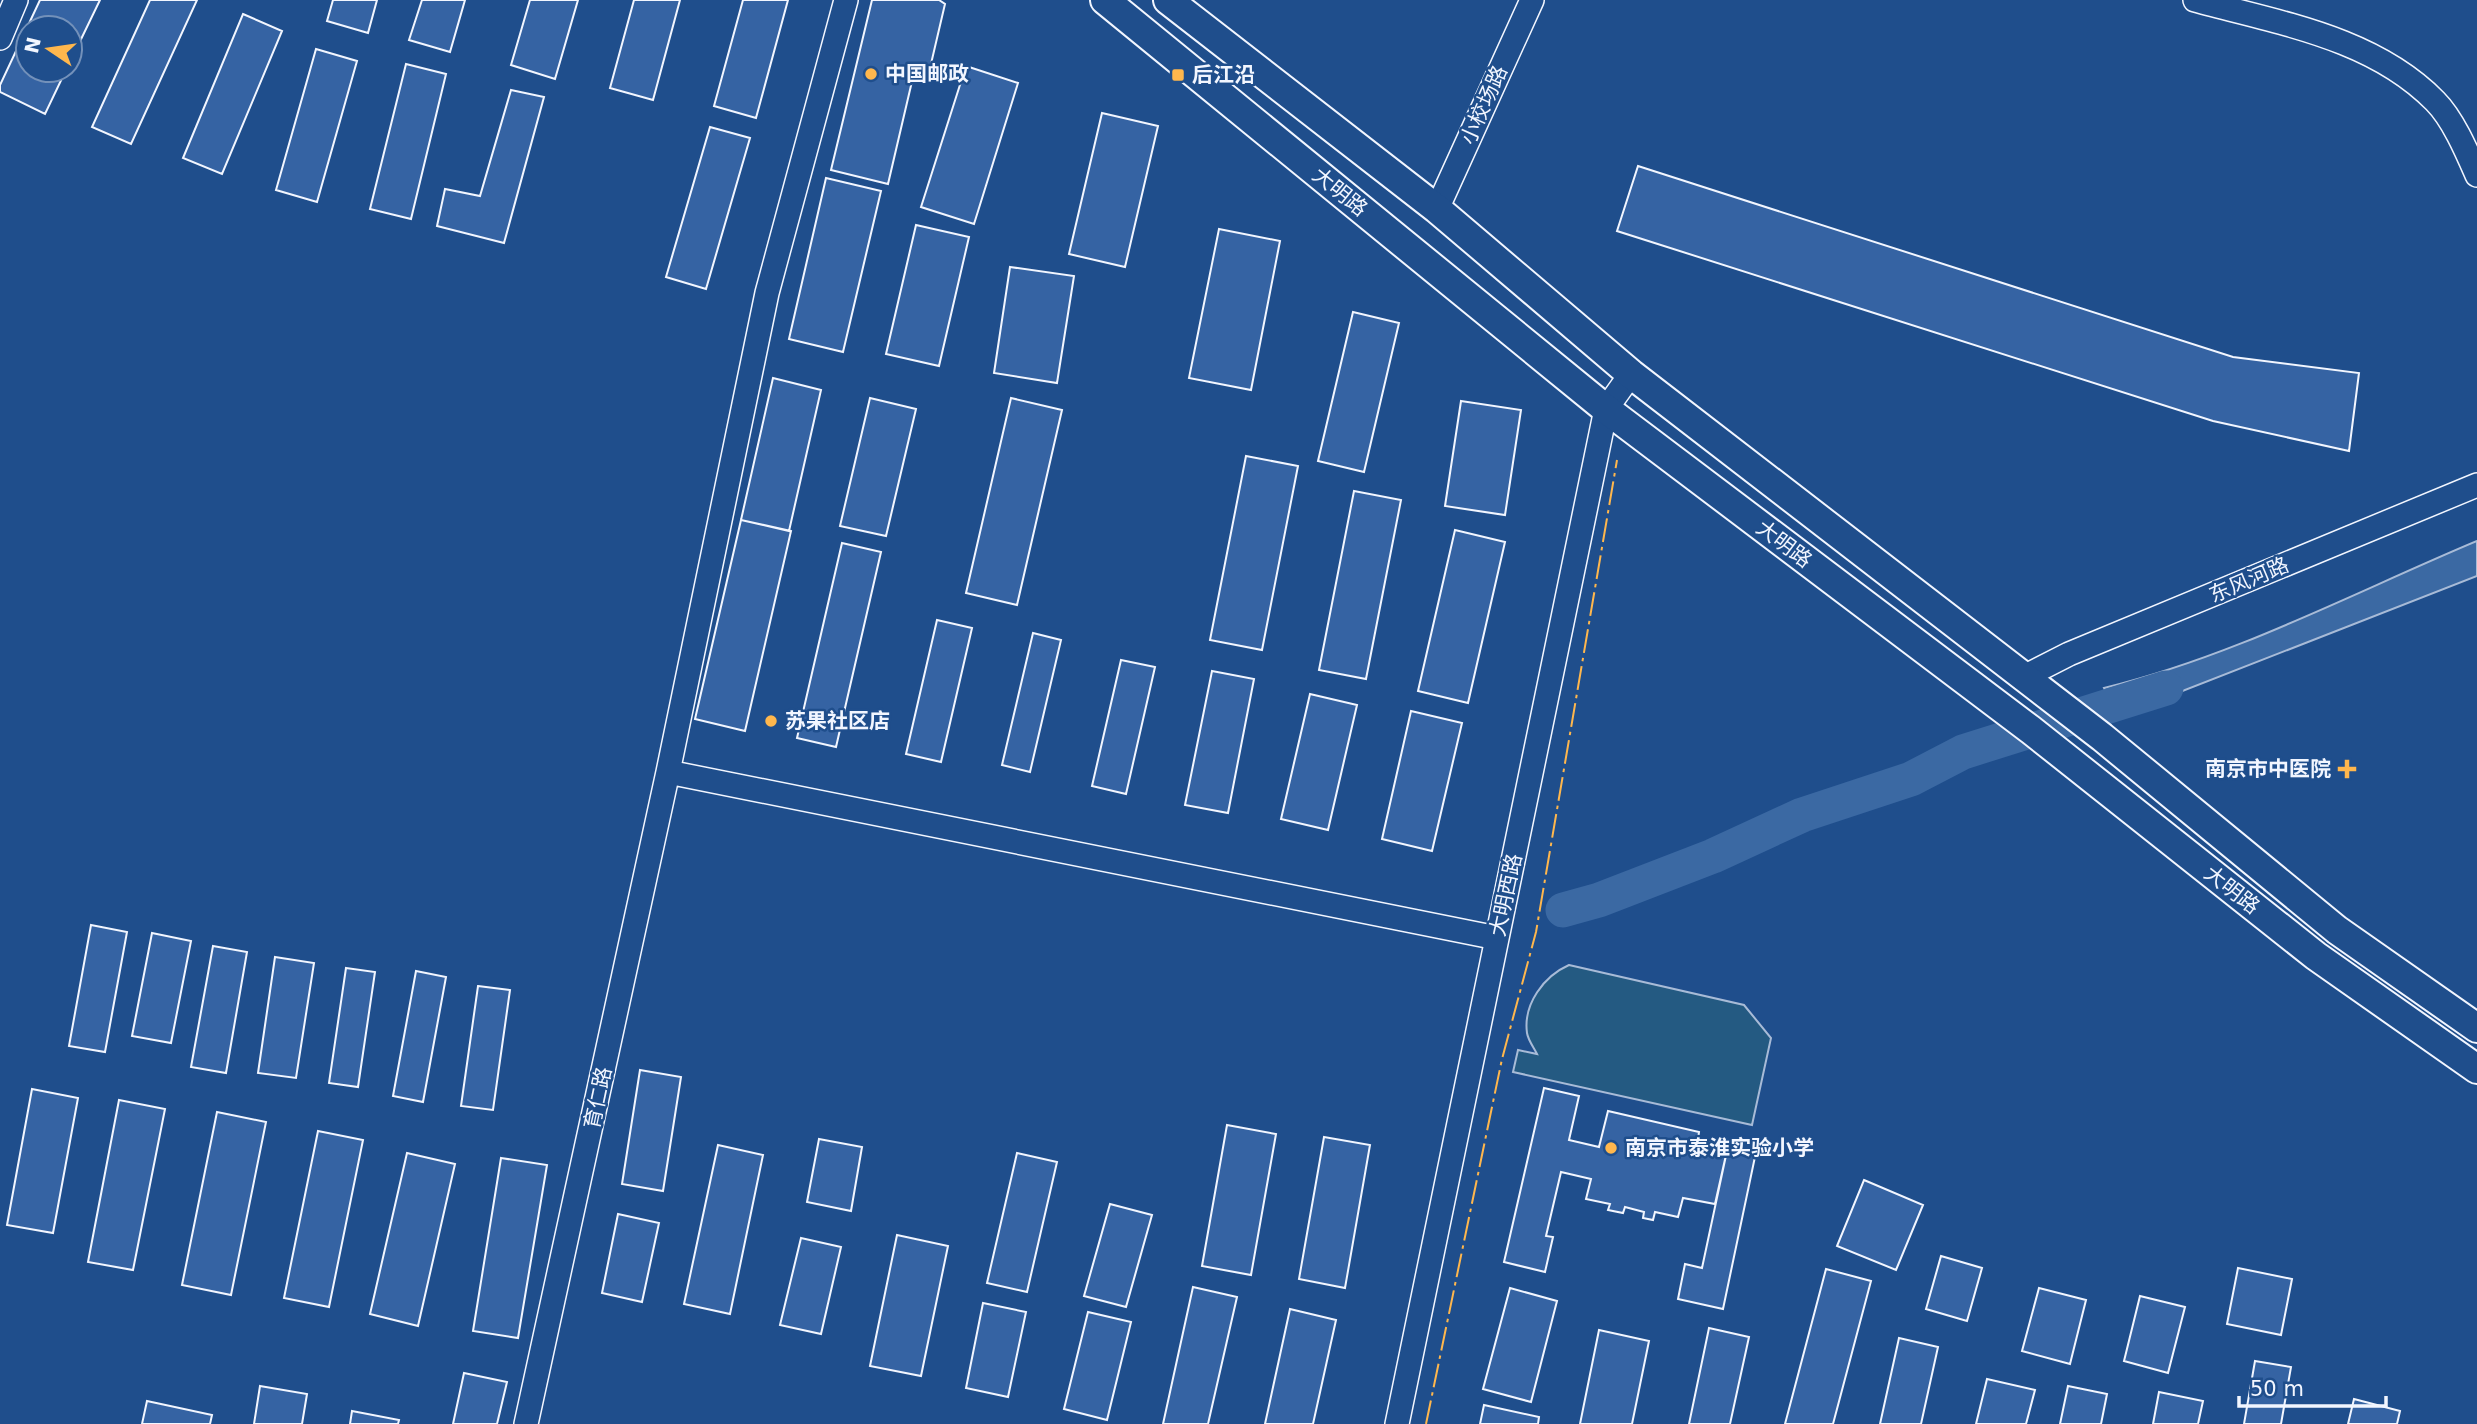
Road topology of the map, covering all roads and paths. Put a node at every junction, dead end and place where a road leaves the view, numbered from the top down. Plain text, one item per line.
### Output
1 (16, 0) edge
2 (846, 0) edge
3 (1105, 0) edge
4 (1168, 0) edge
5 (1532, 0) edge
6 (2195, 0) edge
7 (0, 38) edge
8 (2477, 176) edge
9 (1437, 209) junction
10 (1631, 374) junction
11 (1606, 409) junction
12 (2477, 485) edge
13 (2022, 678) junction
14 (668, 772) junction
15 (1497, 938) junction
16 (2477, 1028) edge
17 (2477, 1069) edge
18 (526, 1424) edge
19 (1397, 1424) edge

1 - 7 street
2 - 14 street, 育仁路
3 - 11 main road, 大明路
4 - 9 main road
5 - 9 street, 小校场路
6 - 8 street
9 - 10 main road
10 - 11 street, 大明西路
10 - 13 main road
11 - 15 street, 大明西路
11 - 17 main road, 大明路
12 - 13 street, 东风河路
13 - 16 main road
14 - 15 street
14 - 18 street, 育仁路
15 - 19 street, 大明西路

